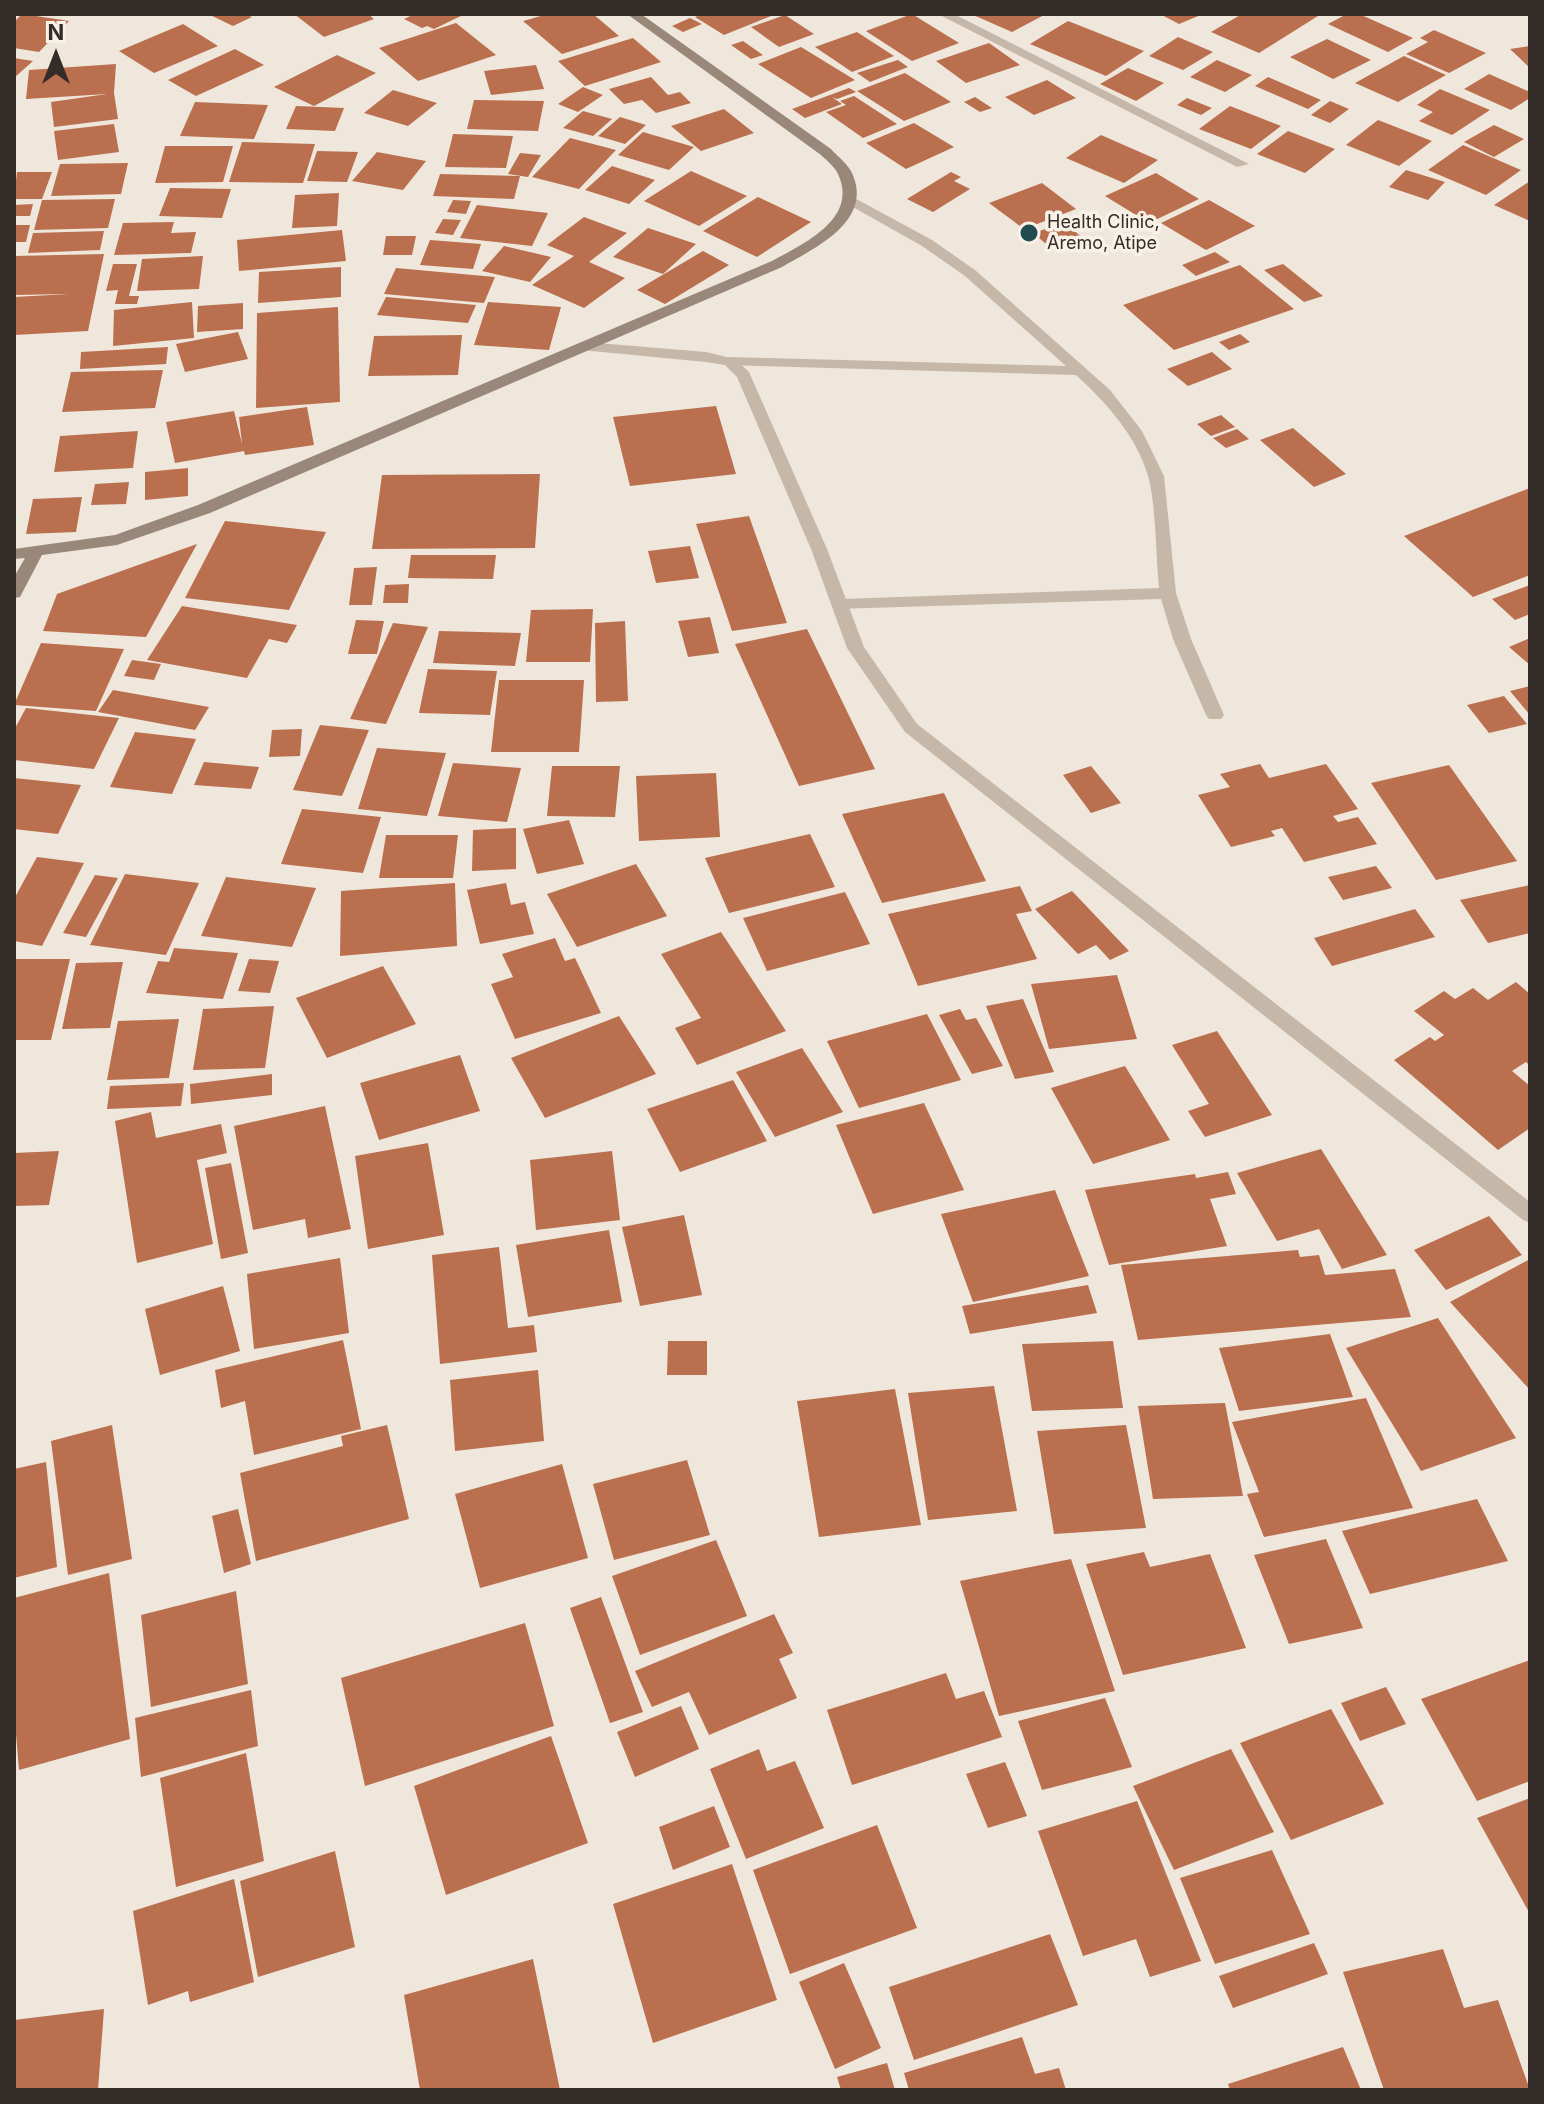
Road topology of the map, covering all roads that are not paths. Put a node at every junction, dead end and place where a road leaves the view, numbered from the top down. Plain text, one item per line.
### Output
1 (633, 14) edge
2 (944, 14) edge
3 (1242, 164) dead end
4 (849, 199) junction
5 (586, 347) junction
6 (730, 362) junction
7 (1080, 371) junction
8 (36, 552) junction
9 (14, 554) edge
10 (14, 593) edge
11 (1168, 593) junction
12 (841, 605) junction
13 (1215, 715) dead end
14 (1530, 1214) edge

1 - 4 street
2 - 3 street
4 - 5 street
4 - 7 street
5 - 6 street
5 - 8 street
6 - 7 street
6 - 12 street
7 - 11 street
8 - 9 street
8 - 10 street
11 - 12 street
11 - 13 street
12 - 14 street

